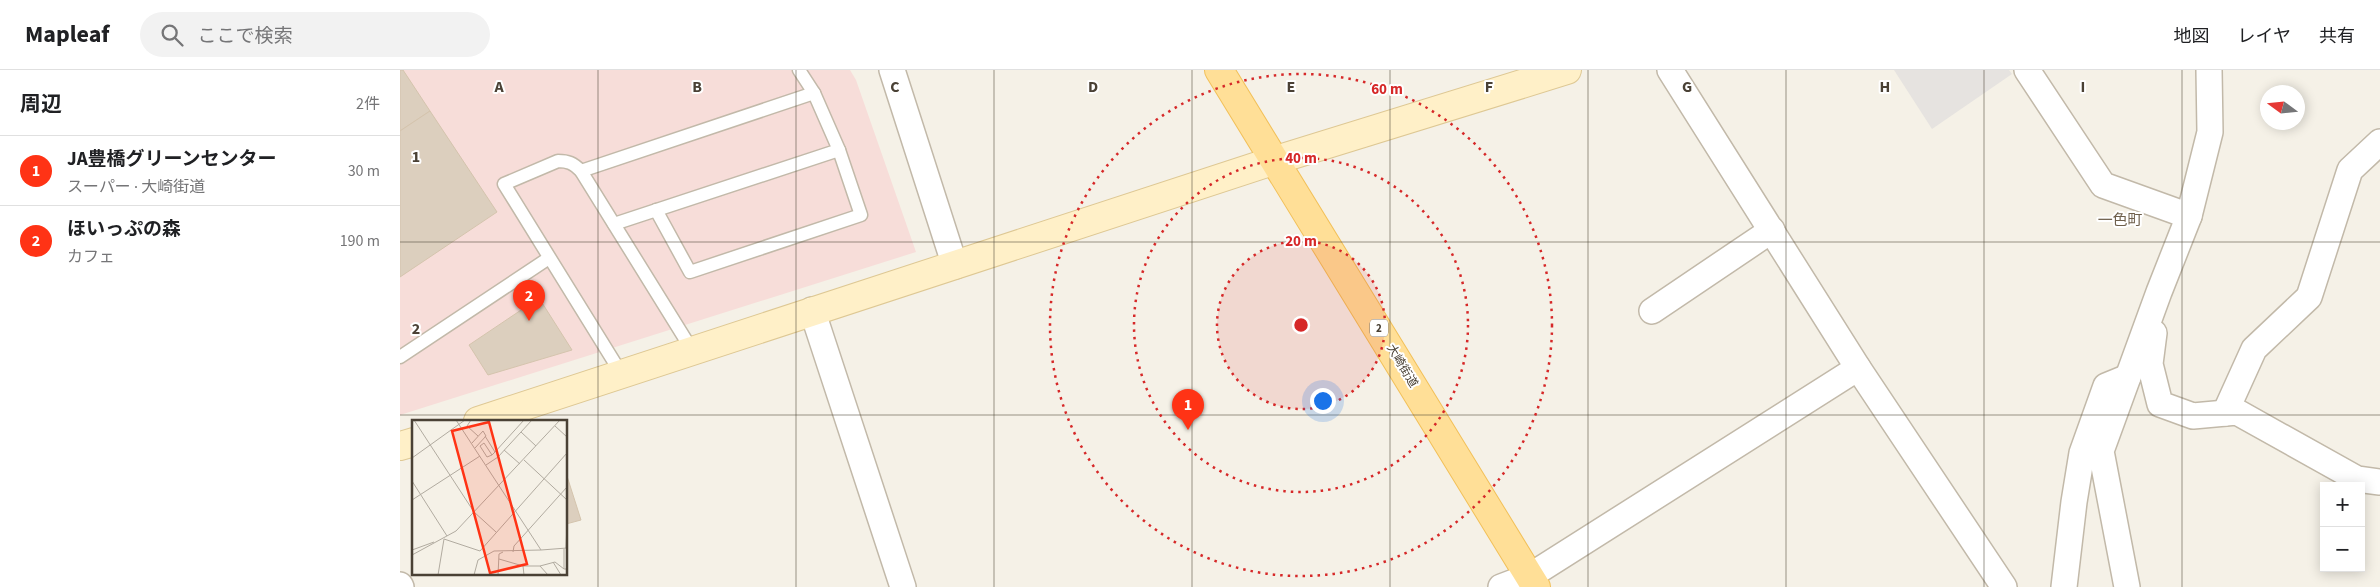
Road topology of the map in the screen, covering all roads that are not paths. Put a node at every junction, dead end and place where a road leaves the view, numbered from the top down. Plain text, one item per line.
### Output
1 (799, 70) edge
2 (892, 70) edge
3 (1219, 70) edge
4 (1566, 70) edge
5 (1670, 70) edge
6 (2027, 70) edge
7 (2209, 70) edge
8 (814, 93) junction
9 (2380, 142) edge
10 (839, 150) junction
11 (1276, 160) junction
12 (581, 171) junction
13 (656, 210) junction
14 (2189, 216) junction
15 (614, 224) junction
16 (1772, 230) junction
17 (549, 258) junction
18 (955, 266) junction
19 (2158, 292) junction
20 (812, 310) junction
21 (1652, 311) dead end
22 (692, 350) junction
23 (400, 356) edge
24 (1858, 368) junction
25 (622, 373) junction
26 (2128, 377) junction
27 (2225, 413) junction
28 (481, 420) edge
29 (2380, 482) edge
30 (1533, 582) edge
31 (903, 587) edge
32 (1501, 587) edge
33 (2004, 587) edge
34 (2064, 587) edge
35 (2127, 587) edge

1 - 8 lane
2 - 18 street
3 - 11 main road, 大崎街道 / 2
4 - 11 street
5 - 16 street
6 - 14 street
7 - 14 street
8 - 10 lane
8 - 12 lane
9 - 27 street
10 - 13 lane
10 - 13 lane
11 - 18 street
11 - 30 main road, 大崎街道 / 2
12 - 15 lane
12 - 17 lane
13 - 15 lane
14 - 19 street
15 - 22 lane
16 - 21 street
16 - 24 street
17 - 23 lane
17 - 25 lane
18 - 20 street
19 - 26 street
19 - 27 street
20 - 22 street
20 - 31 street
22 - 25 street
24 - 30 street
24 - 33 street
25 - 28 street
26 - 34 street
26 - 35 street
27 - 29 street
30 - 32 street

